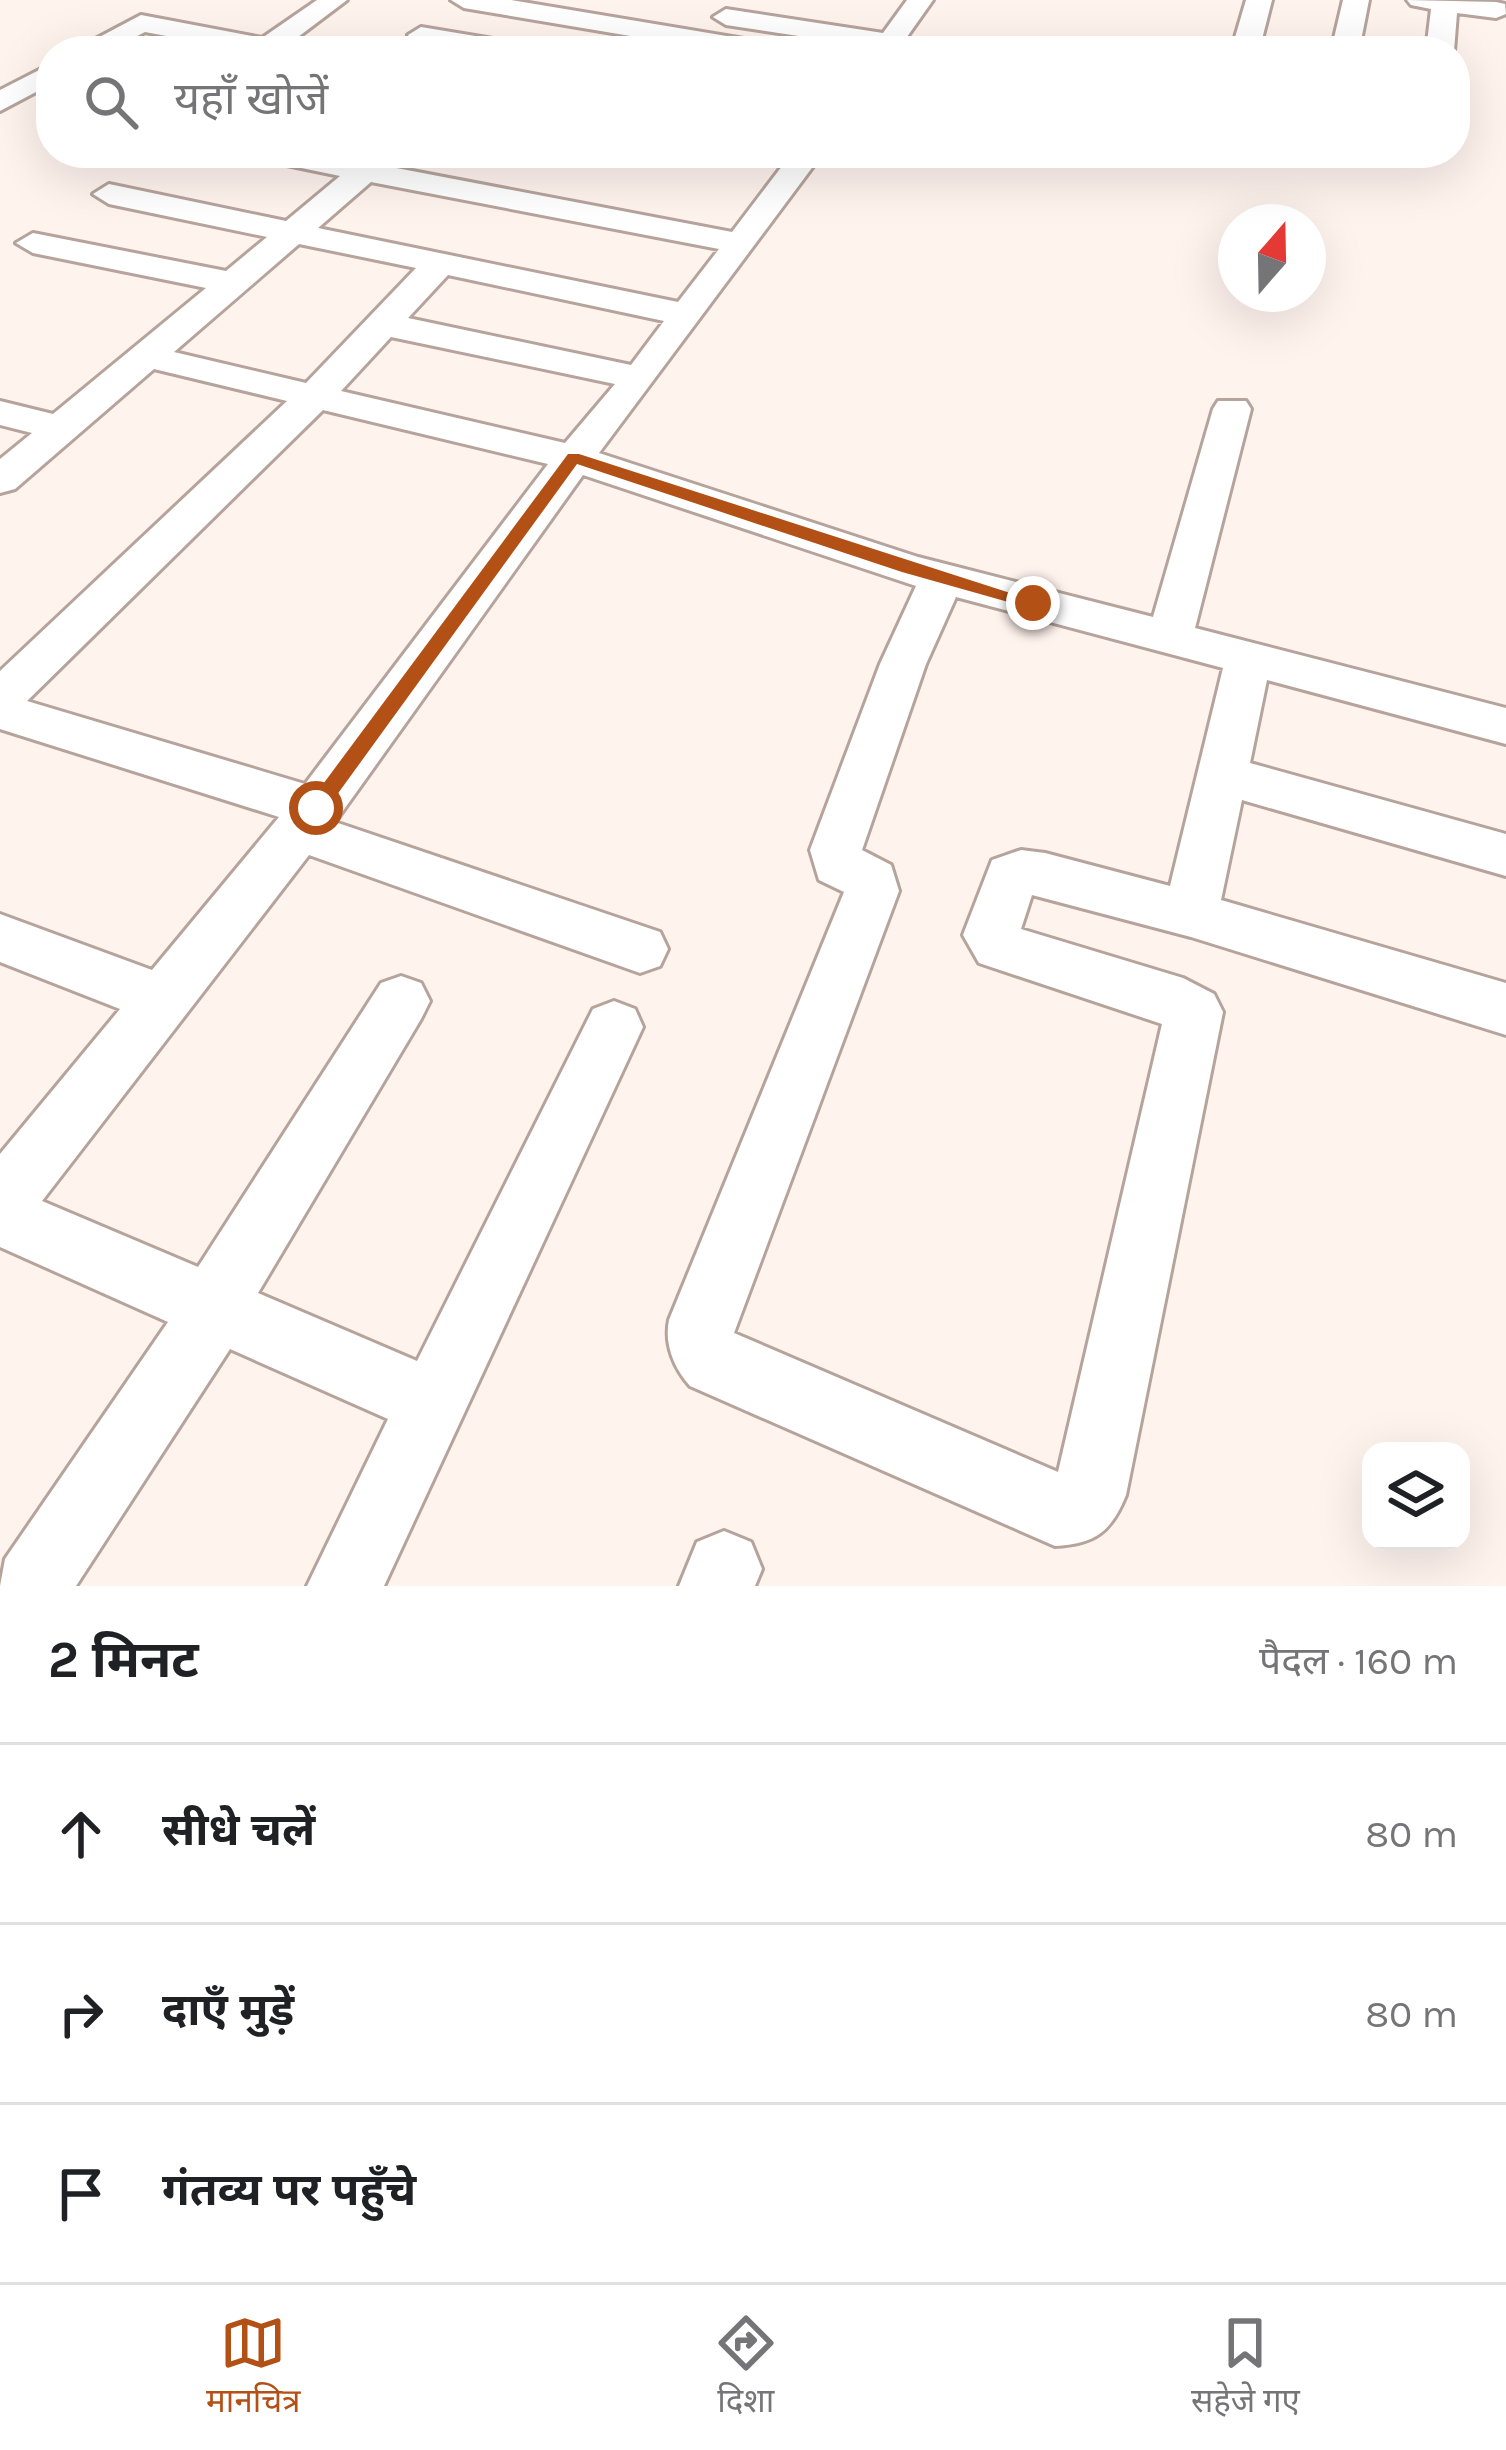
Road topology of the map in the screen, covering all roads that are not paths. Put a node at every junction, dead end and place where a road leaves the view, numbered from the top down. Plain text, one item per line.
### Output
1 (334, 0) edge
2 (466, 0) edge
3 (918, 0) edge
4 (1259, 0) edge
5 (1356, 0) edge
6 (647, 2) edge
7 (1433, 2) edge
8 (219, 10) dead end
9 (1496, 10) dead end
10 (185, 31) junction
11 (112, 36) edge
12 (211, 36) edge
13 (293, 36) edge
14 (419, 36) edge
15 (680, 36) edge
16 (832, 36) edge
17 (893, 36) edge
18 (1249, 36) edge
19 (1348, 36) edge
20 (1438, 36) edge
21 (36, 81) edge
22 (0, 102) edge
23 (36, 109) edge
24 (349, 168) edge
25 (797, 168) edge
26 (365, 171) junction
27 (110, 194) dead end
28 (292, 233) junction
29 (33, 243) dead end
30 (742, 244) junction
31 (440, 265) junction
32 (232, 283) junction
33 (687, 315) junction
34 (382, 324) junction
35 (146, 356) junction
36 (640, 378) junction
37 (313, 398) junction
38 (1232, 409) dead end
39 (0, 413) edge
40 (61, 428) junction
41 (574, 458) junction
42 (0, 480) edge
43 (942, 578) junction
44 (1169, 640) junction
45 (1248, 661) junction
46 (0, 699) edge
47 (0, 711) edge
48 (1506, 726) edge
49 (403, 746) dead end
50 (1222, 775) junction
51 (316, 827) junction
52 (1506, 854) edge
53 (1191, 914) junction
54 (0, 938) edge
55 (640, 949) dead end
56 (161, 999) junction
57 (401, 1001) dead end
58 (1506, 1009) edge
59 (614, 1027) dead end
60 (0, 1203) edge
61 (0, 1215) edge
62 (213, 1308) junction
63 (432, 1403) junction
64 (32, 1586) edge
65 (345, 1586) edge

1 - 13 street
2 - 14 street
2 - 15 street
3 - 17 street
4 - 18 street
5 - 19 street
6 - 16 street
7 - 9 street
7 - 20 street
8 - 10 street
10 - 11 street
10 - 12 street
21 - 22 street
22 - 23 street
24 - 26 street
25 - 30 street
26 - 28 street
26 - 30 street
27 - 28 street
28 - 31 street
28 - 32 street
29 - 32 street
30 - 33 street
31 - 33 street
31 - 34 street
32 - 35 street
33 - 36 street
34 - 36 street
34 - 37 street
35 - 37 street
35 - 40 street
36 - 41 street
37 - 41 street
37 - 46 street
38 - 44 street
39 - 40 street
40 - 42 street
41 - 43 street
41 - 51 street
43 - 44 street
43 - 53 street
44 - 45 street
45 - 48 street
45 - 50 street
47 - 51 street
49 - 51 street
50 - 52 street
50 - 53 street
51 - 55 street
51 - 56 street
53 - 58 street
54 - 56 street
56 - 60 street
57 - 62 street
59 - 63 street
61 - 62 street
62 - 63 street
62 - 64 street
63 - 65 street

